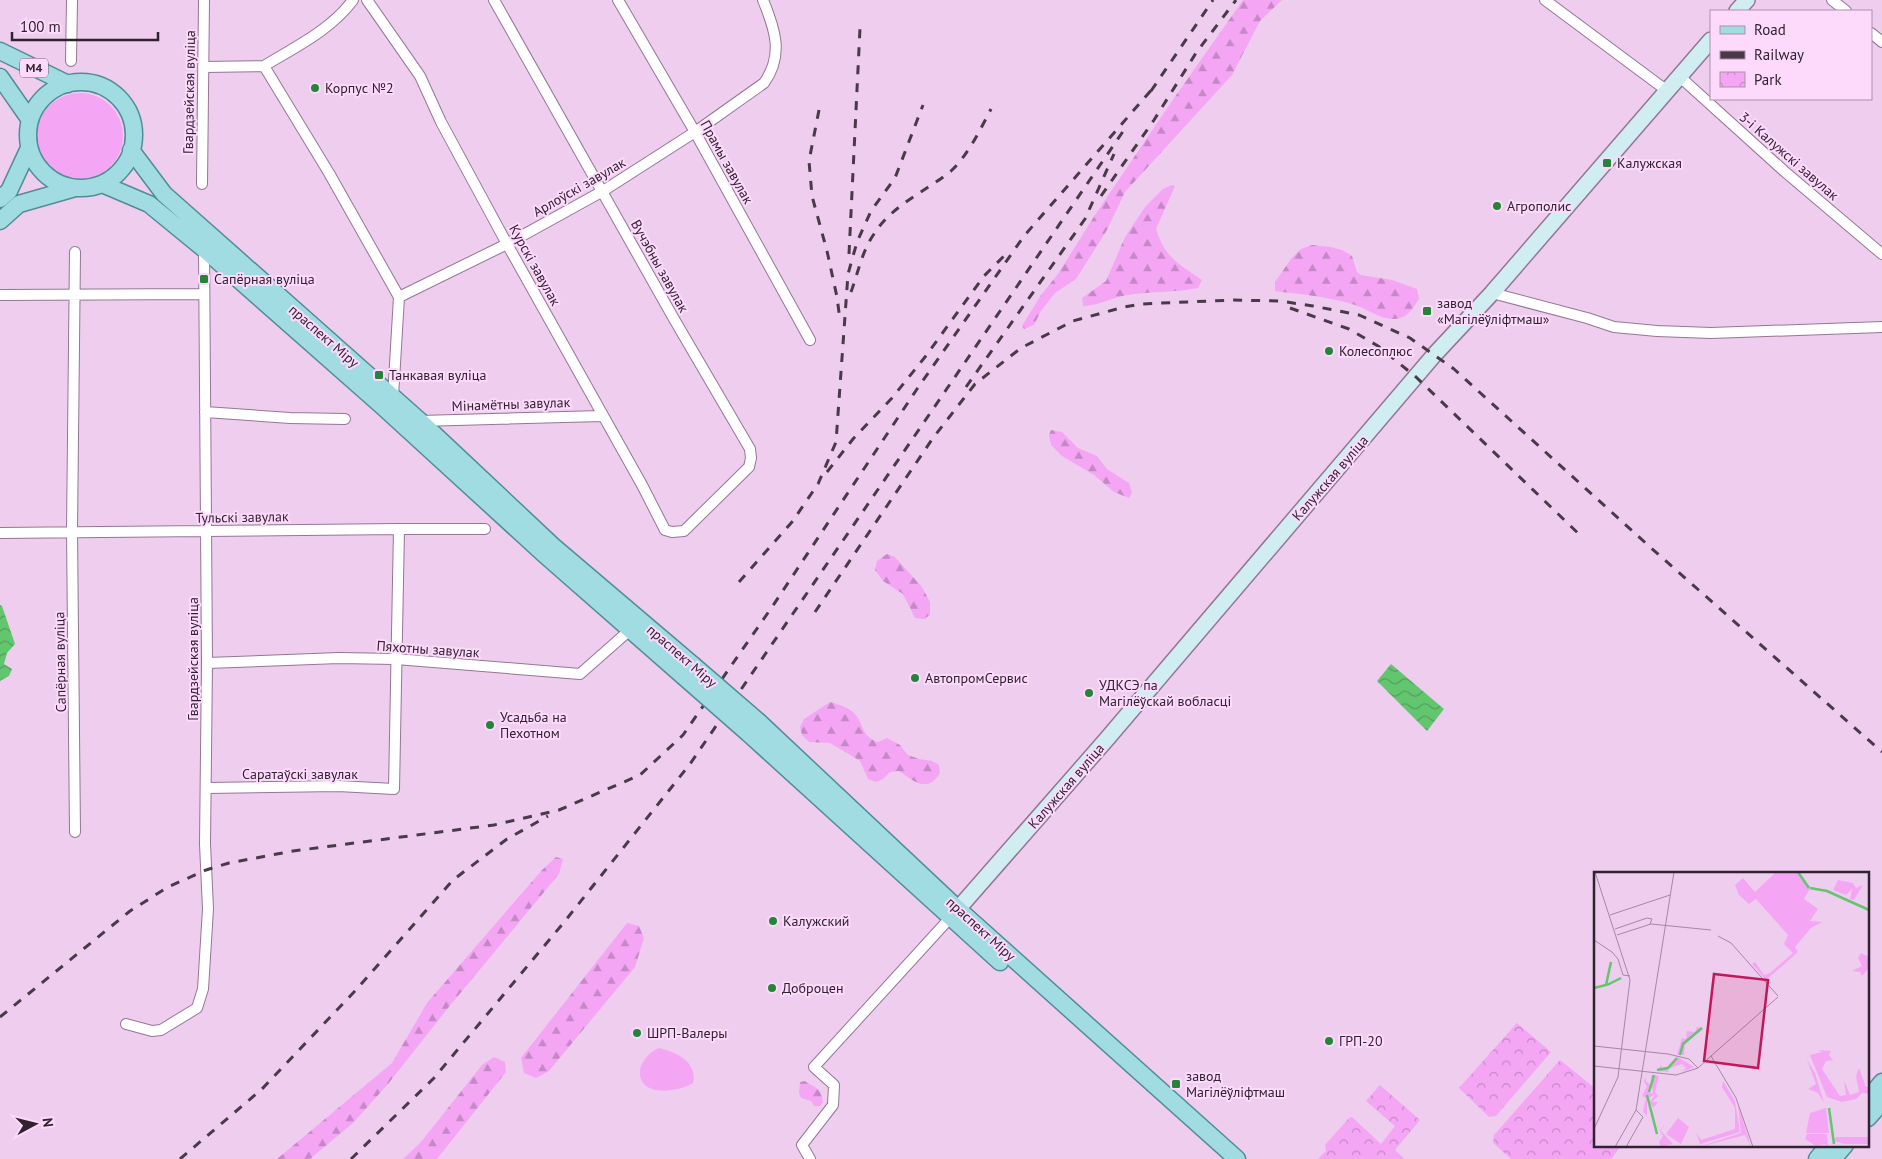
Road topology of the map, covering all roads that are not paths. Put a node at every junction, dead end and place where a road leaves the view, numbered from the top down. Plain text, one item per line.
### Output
1 (72, 0) edge
2 (204, 0) edge
3 (353, 0) edge
4 (367, 0) edge
5 (494, 0) edge
6 (618, 0) edge
7 (763, 0) edge
8 (1545, 0) edge
9 (1747, 0) edge
10 (1832, 0) edge
11 (1738, 10) edge
12 (1845, 10) edge
13 (1872, 34) edge
14 (1710, 41) edge
15 (1882, 42) edge
16 (0, 51) edge
17 (71, 61) dead end
18 (264, 66) junction
19 (203, 67) junction
20 (1678, 76) junction
21 (0, 77) edge
22 (68, 84) junction
23 (1666, 90) junction
24 (30, 120) junction
25 (695, 132) junction
26 (30, 148) junction
27 (131, 150) junction
28 (102, 184) junction
29 (202, 184) dead end
30 (75, 188) junction
31 (603, 191) junction
32 (0, 199) edge
33 (0, 221) edge
34 (203, 230) junction
35 (507, 244) junction
36 (204, 250) junction
37 (75, 252) dead end
38 (1882, 254) edge
39 (1492, 293) junction
40 (75, 294) junction
41 (204, 294) junction
42 (0, 295) edge
43 (399, 297) junction
44 (1882, 327) edge
45 (810, 340) dead end
46 (393, 397) junction
47 (204, 412) junction
48 (602, 416) junction
49 (345, 418) dead end
50 (420, 421) junction
51 (399, 529) junction
52 (484, 529) dead end
53 (205, 531) junction
54 (684, 531) joint
55 (72, 532) junction
56 (0, 533) edge
57 (631, 629) junction
58 (396, 659) junction
59 (207, 663) junction
60 (688, 671) junction
61 (207, 788) junction
62 (74, 832) dead end
63 (954, 914) junction
64 (126, 1024) dead end
65 (1882, 1082) edge
66 (1870, 1097) edge
67 (1882, 1102) edge
68 (1870, 1116) edge
69 (1827, 1146) edge
70 (1844, 1146) edge
71 (810, 1159) edge
72 (1220, 1159) edge
73 (1237, 1159) edge
74 (1817, 1159) edge
75 (1833, 1159) edge

1 - 17 street
2 - 19 street, Гвардзейская вуліца
3 - 18 street
4 - 35 street, Курскі завулак
5 - 31 street, Вучэбны завулак
6 - 25 street, Прамы завулак
7 - 25 street, Арлоўскі завулак
8 - 23 street
9 - 11 street
10 - 12 street
13 - 15 street
14 - 20 street, Калужская вуліца
16 - 22 main road, М4
18 - 19 street
18 - 43 street
19 - 29 street, Гвардзейская вуліца
20 - 23 street, Калужская вуліца
20 - 38 street, 3-і Калужскі завулак
21 - 24 main road, М4
22 - 24 main road
22 - 27 main road
23 - 39 street, Калужская вуліца
24 - 26 main road
25 - 31 street, Арлоўскі завулак
25 - 45 street, Прамы завулак
26 - 30 main road
26 - 32 main road
27 - 28 main road
27 - 34 main road, праспект Міру
28 - 30 main road
28 - 36 main road, праспект Міру
30 - 33 main road
31 - 35 street, Арлоўскі завулак
31 - 54 street, Вучэбны завулак
34 - 36 street, Гвардзейская вуліца
34 - 46 main road, праспект Міру
35 - 43 street, Арлоўскі завулак
35 - 48 street, Курскі завулак
36 - 41 street, Гвардзейская вуліца
36 - 57 main road, праспект Міру
37 - 40 street, Сапёрная вуліца
39 - 44 street
39 - 63 street, Калужская вуліца
40 - 41 street
40 - 42 street
40 - 55 street, Сапёрная вуліца
41 - 47 street, Гвардзейская вуліца
43 - 46 street
46 - 50 main road, праспект Міру
47 - 49 street
47 - 53 street, Гвардзейская вуліца
48 - 50 street, Мінамётны завулак
48 - 54 street, Курскі завулак
50 - 60 main road, праспект Міру
51 - 52 street, Тульскі завулак
51 - 53 street, Тульскі завулак
51 - 58 street
53 - 55 street, Тульскі завулак
53 - 59 street, Гвардзейская вуліца
55 - 56 street, Тульскі завулак
55 - 62 street, Сапёрная вуліца
57 - 58 street, Пяхотны завулак
57 - 60 main road, праспект Міру
58 - 59 street, Пяхотны завулак
58 - 61 street, Саратаўскі завулак
59 - 61 street, Гвардзейская вуліца
60 - 63 main road, праспект Міру, bridge
61 - 64 street, Гвардзейская вуліца
63 - 71 street
63 - 72 main road, праспект Міру
63 - 73 main road, праспект Міру
65 - 66 main road
67 - 68 main road
69 - 74 main road
70 - 75 main road

